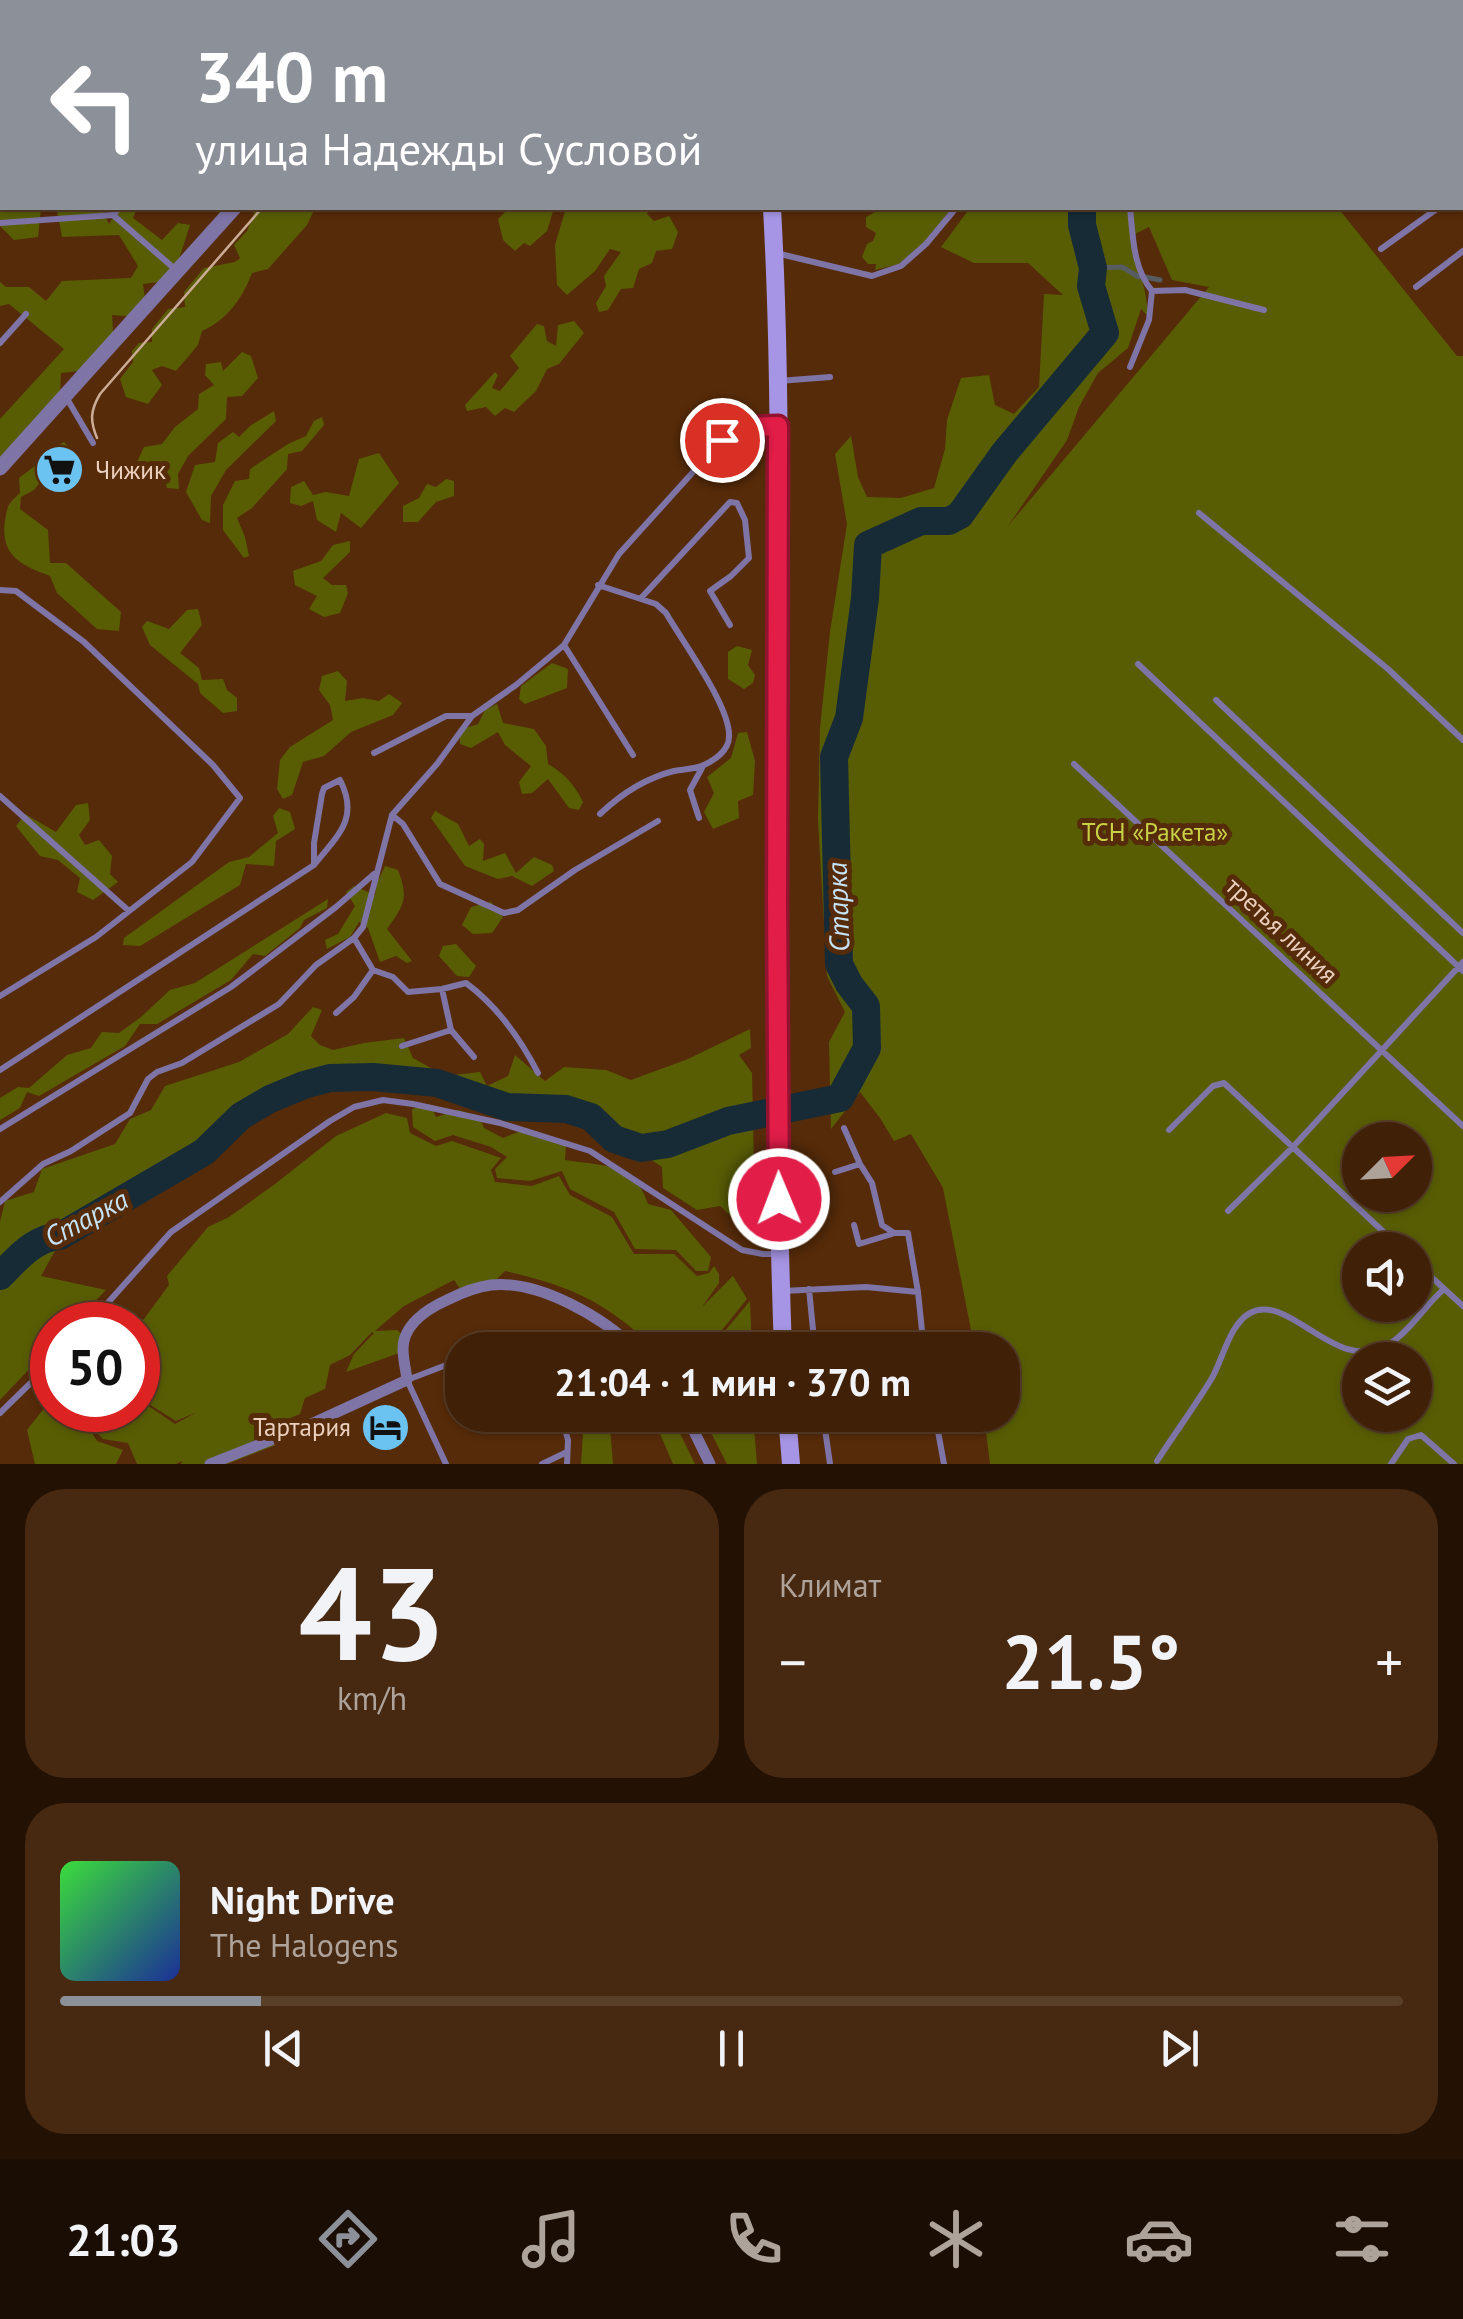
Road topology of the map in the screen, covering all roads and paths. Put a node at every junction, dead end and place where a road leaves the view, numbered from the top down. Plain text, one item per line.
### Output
1 (50, 210) edge
2 (117, 210) edge
3 (232, 210) edge
4 (772, 210) edge
5 (954, 210) edge
6 (1130, 210) edge
7 (1435, 210) edge
8 (113, 215) junction
9 (50, 220) junction
10 (0, 223) edge
11 (1381, 249) dead end
12 (1463, 251) edge
13 (775, 253) junction
14 (178, 271) junction
15 (1416, 287) dead end
16 (1152, 292) junction
17 (1264, 310) dead end
18 (26, 314) dead end
19 (0, 344) edge
20 (1130, 367) dead end
21 (830, 377) dead end
22 (778, 381) junction
23 (65, 396) junction
24 (778, 426) junction
25 (93, 443) dead end
26 (0, 468) edge
27 (1199, 513) dead end
28 (598, 585) junction
29 (0, 590) edge
30 (642, 598) junction
31 (730, 625) dead end
32 (564, 645) junction
33 (1138, 664) dead end
34 (1216, 700) dead end
35 (472, 716) junction
36 (1463, 740) edge
37 (374, 753) dead end
38 (633, 755) dead end
39 (1074, 764) dead end
40 (702, 766) junction
41 (0, 796) edge
42 (600, 814) dead end
43 (392, 815) junction
44 (700, 818) dead end
45 (658, 821) dead end
46 (314, 865) junction
47 (376, 872) junction
48 (129, 912) junction
49 (1463, 933) edge
50 (354, 938) junction
51 (1461, 967) edge
52 (373, 970) junction
53 (442, 989) junction
54 (0, 996) edge
55 (336, 1013) dead end
56 (451, 1030) junction
57 (402, 1046) dead end
58 (1382, 1050) junction
59 (474, 1056) dead end
60 (0, 1070) edge
61 (538, 1073) dead end
62 (1463, 1126) edge
63 (0, 1128) edge
64 (844, 1128) dead end
65 (1169, 1130) dead end
66 (1292, 1148) junction
67 (860, 1164) junction
68 (835, 1172) dead end
69 (0, 1202) edge
70 (1228, 1211) dead end
71 (854, 1225) dead end
72 (1383, 1232) edge
73 (894, 1234) junction
74 (780, 1254) junction
75 (1432, 1278) edge
76 (808, 1289) junction
77 (1444, 1289) junction
78 (781, 1291) junction
79 (918, 1292) junction
80 (109, 1302) edge
81 (1463, 1306) edge
82 (611, 1332) edge
83 (782, 1332) edge
84 (812, 1332) edge
85 (922, 1332) edge
86 (445, 1366) edge
87 (408, 1380) junction
88 (30, 1384) edge
89 (0, 1413) edge
90 (566, 1432) edge
91 (694, 1432) edge
92 (788, 1432) edge
93 (825, 1432) edge
94 (938, 1432) edge
95 (568, 1452) junction
96 (1157, 1461) dead end
97 (210, 1464) edge
98 (446, 1464) edge
99 (542, 1464) edge
100 (567, 1464) edge
101 (710, 1464) edge
102 (791, 1464) edge
103 (830, 1464) edge
104 (944, 1464) edge
105 (1391, 1464) edge
106 (1454, 1464) edge

1 - 9 lane
2 - 8 lane
3 - 14 street
4 - 13 main road
5 - 13 lane
6 - 16 lane
7 - 11 lane
8 - 9 lane
8 - 14 lane
9 - 10 lane
12 - 15 lane
13 - 22 main road
14 - 23 street
16 - 17 lane
16 - 20 lane
18 - 19 lane
21 - 22 lane
22 - 24 main road
23 - 25 lane
23 - 26 street
24 - 28 lane
24 - 74 main road
27 - 36 lane
28 - 30 lane
28 - 32 lane
29 - 48 lane
30 - 31 lane
30 - 40 lane
32 - 35 lane
32 - 38 lane
33 - 51 lane
34 - 49 lane
35 - 37 lane
35 - 43 lane
39 - 58 lane, третья линия
40 - 42 lane
40 - 44 lane
41 - 48 lane
43 - 45 lane
43 - 47 lane
46 - 46 lane
46 - 60 lane
47 - 50 lane
47 - 63 lane
48 - 54 lane
50 - 52 lane
50 - 69 lane
51 - 58 lane
52 - 53 lane
52 - 55 lane
53 - 56 lane
53 - 61 lane
56 - 57 lane
56 - 59 lane
58 - 62 lane, третья линия
58 - 66 lane
64 - 67 lane
65 - 66 lane
66 - 70 lane
66 - 72 lane
67 - 68 lane
67 - 73 lane
71 - 73 lane
73 - 79 lane
74 - 78 main road
74 - 80 lane
75 - 77 lane
76 - 78 lane
76 - 79 lane
76 - 84 lane
77 - 81 lane
77 - 96 lane
78 - 83 main road
79 - 85 lane
82 - 87 street
86 - 87 lane
87 - 97 street
87 - 98 lane
88 - 89 lane
90 - 95 lane
91 - 101 street
92 - 102 main road
93 - 103 lane
94 - 104 lane
95 - 99 lane
95 - 100 lane
105 - 106 lane

